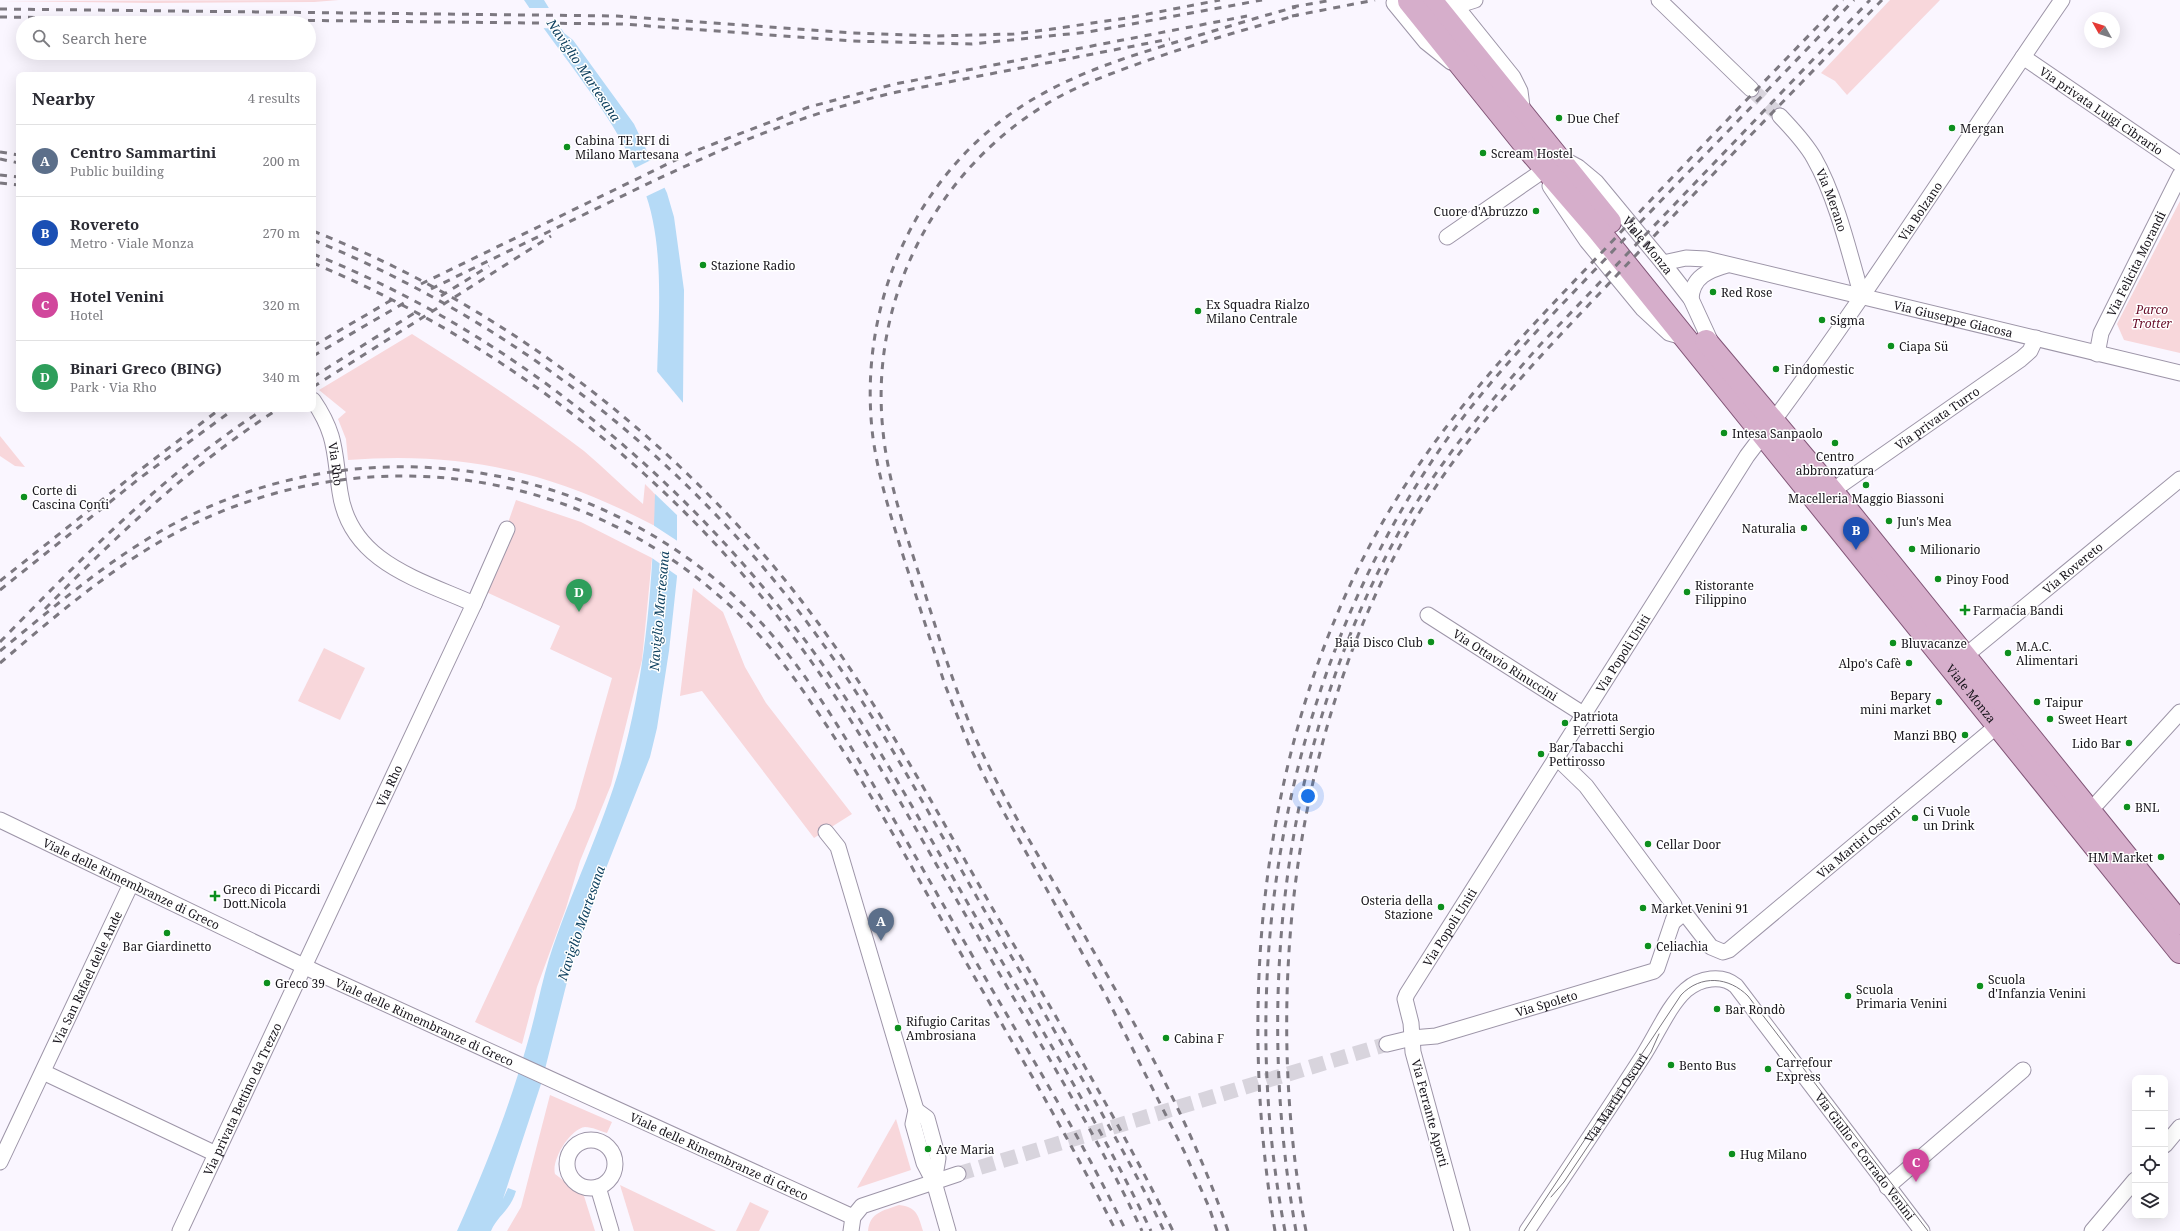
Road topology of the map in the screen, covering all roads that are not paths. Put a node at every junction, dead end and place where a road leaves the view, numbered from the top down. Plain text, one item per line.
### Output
1 (1430, 0) edge
2 (1475, 0) edge
3 (1659, 0) edge
4 (2062, 0) edge
5 (1401, 2) edge
6 (1454, 3) edge
7 (2023, 57) junction
8 (1751, 89) tunnel mouth
9 (1524, 115) junction
10 (1780, 116) tunnel mouth
11 (1529, 150) junction
12 (1556, 155) junction
13 (2180, 164) edge
14 (1541, 172) junction
15 (2180, 175) edge
16 (1447, 237) dead end
17 (1663, 263) junction
18 (1727, 265) junction
19 (1862, 297) junction
20 (1691, 299) junction
21 (1684, 338) junction
22 (2036, 338) junction
23 (1716, 354) junction
24 (2097, 354) junction
25 (2180, 373) edge
26 (316, 405) edge
27 (1769, 429) junction
28 (2180, 479) edge
29 (1832, 491) junction
30 (508, 529) dead end
31 (474, 604) junction
32 (1428, 615) dead end
33 (1965, 656) junction
34 (2180, 712) edge
35 (1583, 714) junction
36 (1998, 725) junction
37 (1556, 757) junction
38 (2090, 811) junction
39 (0, 820) edge
40 (826, 832) dead end
41 (131, 884) junction
42 (1673, 922) junction
43 (2180, 923) edge
44 (2180, 952) edge
45 (304, 966) junction
46 (1713, 979) joint
47 (1406, 994) joint
48 (1412, 1038) junction
49 (1388, 1044) tunnel mouth
50 (2023, 1070) dead end
51 (43, 1072) junction
52 (2180, 1127) edge
53 (2168, 1141) edge
54 (216, 1154) junction
55 (0, 1162) edge
56 (958, 1174) tunnel mouth
57 (934, 1182) junction
58 (2133, 1183) edge
59 (598, 1187) dead end
60 (1887, 1187) junction
61 (852, 1224) edge
62 (2100, 1228) edge
63 (180, 1231) edge
64 (610, 1231) edge
65 (948, 1231) edge
66 (1462, 1231) edge
67 (1528, 1231) edge
68 (1922, 1231) edge

1 - 9 main road, Viale Monza
2 - 6 street
3 - 8 street
4 - 7 street, Via Bolzano
5 - 11 main road, Viale Monza
6 - 9 street, Viale Monza
7 - 13 street, Via privata Luigi Cibrario
7 - 19 street, Via Bolzano
9 - 12 main road, Viale Monza
10 - 19 street, Via Merano
11 - 14 street, Viale Monza
11 - 21 main road, Viale Monza
12 - 17 street, Viale Monza
12 - 23 main road, Viale Monza
14 - 16 street
14 - 21 street, Viale Monza
15 - 24 street, Via Felicita Morandi
17 - 18 street, Via Giuseppe Giacosa
17 - 20 street, Viale Monza
18 - 19 street, Via Giuseppe Giacosa
18 - 20 street
19 - 22 street, Via Giuseppe Giacosa
19 - 27 street, Via Bolzano
20 - 23 street, Viale Monza
21 - 27 main road, Viale Monza
22 - 24 street, Via Giuseppe Giacosa
22 - 29 street, Via privata Turro
23 - 27 main road, Viale Monza
24 - 25 street, Via Giuseppe Giacosa
26 - 31 street, Via Rho
27 - 29 main road, Viale Monza
27 - 35 street, Via Popoli Uniti
27 - 36 main road, Viale Monza
28 - 33 street, Via Rovereto
29 - 33 main road, Viale Monza
30 - 31 street, Via Rho
31 - 45 street, Via Rho
32 - 35 street, Via Ottavio Rinuccini
33 - 38 main road, Viale Monza
34 - 38 street
35 - 37 street, Via Popoli Uniti
36 - 42 street, Via Martiri Oscuri
36 - 44 main road, Viale Monza
37 - 42 street
37 - 47 street, Via Popoli Uniti
38 - 43 main road, Viale Monza
39 - 41 street, Viale delle Rimembranze di Greco
40 - 57 street
41 - 45 street, Viale delle Rimembranze di Greco
41 - 51 street, Via San Rafael delle Ande
42 - 48 street, Via Spoleto
45 - 54 street, Via privata Bettino da Trezzo
45 - 61 street, Viale delle Rimembranze di Greco
46 - 60 street, Via Giulio e Corrado Venini
46 - 67 street, Via Martiri Oscuri
47 - 48 street, Via Ferrante Aporti
48 - 49 street, Via Spoleto
48 - 66 street, Via Ferrante Aporti
50 - 60 street
51 - 54 street
51 - 55 street, Via San Rafael delle Ande
52 - 53 street
54 - 63 street, Via privata Bettino da Trezzo
56 - 57 street
57 - 61 street
57 - 65 street
58 - 62 street
59 - 64 street
60 - 68 street, Via Giulio e Corrado Venini

